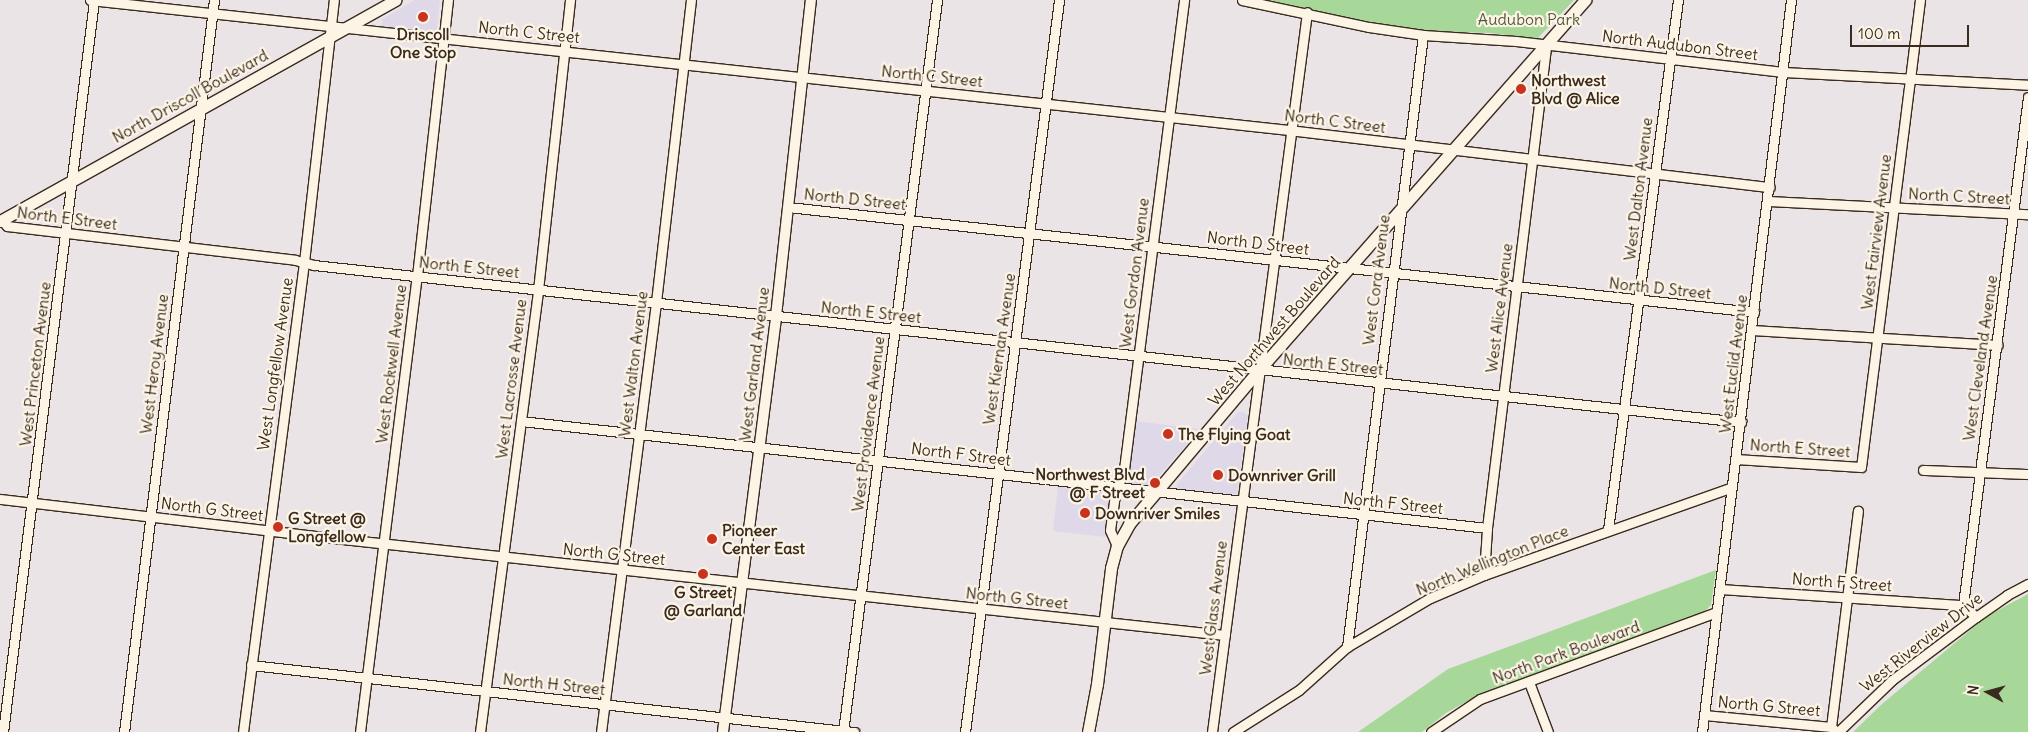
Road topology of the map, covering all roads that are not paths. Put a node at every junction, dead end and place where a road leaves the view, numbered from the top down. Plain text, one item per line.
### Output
1 (90, 0) edge
2 (94, 0) edge
3 (214, 0) edge
4 (334, 0) edge
5 (396, 0) edge
6 (448, 0) edge
7 (570, 0) edge
8 (691, 0) edge
9 (811, 0) edge
10 (937, 0) edge
11 (1059, 0) edge
12 (1184, 0) edge
13 (1242, 0) edge
14 (1585, 0) edge
15 (1678, 0) edge
16 (1791, 0) edge
17 (1920, 0) edge
18 (1307, 12) junction
19 (212, 13) junction
20 (347, 28) junction
21 (331, 31) junction
22 (1423, 35) junction
23 (444, 38) junction
24 (1546, 44) junction
25 (564, 50) junction
26 (1670, 59) junction
27 (683, 65) junction
28 (1782, 72) junction
29 (803, 77) junction
30 (1910, 79) junction
31 (2028, 85) edge
32 (926, 91) junction
33 (2028, 97) edge
34 (1046, 104) junction
35 (201, 108) junction
36 (1170, 117) junction
37 (1290, 130) junction
38 (1410, 145) junction
39 (1454, 150) junction
40 (1532, 159) junction
41 (1655, 173) junction
42 (73, 180) junction
43 (1770, 186) junction
44 (1768, 200) junction
45 (788, 206) junction
46 (1894, 207) junction
47 (1400, 213) junction
48 (2014, 214) junction
49 (2028, 214) edge
50 (1, 220) edge
51 (910, 220) junction
52 (1029, 233) junction
53 (66, 234) junction
54 (1152, 246) junction
55 (184, 247) junction
56 (1273, 260) junction
57 (304, 262) junction
58 (1350, 269) junction
59 (1392, 274) junction
60 (417, 276) junction
61 (1516, 288) junction
62 (538, 290) junction
63 (1638, 301) junction
64 (656, 302) junction
65 (1754, 312) junction
66 (776, 316) junction
67 (896, 330) junction
68 (1752, 330) junction
69 (1878, 338) junction
70 (1015, 343) junction
71 (1998, 345) junction
72 (1139, 356) junction
73 (1258, 371) junction
74 (1378, 384) junction
75 (1503, 396) junction
76 (1624, 411) junction
77 (521, 420) junction
78 (1741, 422) junction
79 (640, 434) junction
80 (759, 447) junction
81 (878, 459) junction
82 (1736, 459) junction
83 (1861, 467) joint
84 (1923, 470) dead end
85 (997, 473) junction
86 (1980, 473) junction
87 (2028, 474) edge
88 (1120, 487) junction
89 (1732, 487) junction
90 (1156, 492) junction
91 (0, 499) edge
92 (1242, 500) junction
93 (33, 503) junction
94 (1858, 511) dead end
95 (1362, 515) junction
96 (151, 517) junction
97 (1486, 528) junction
98 (1608, 530) junction
99 (268, 531) junction
100 (384, 544) junction
101 (1118, 546) junction
102 (503, 556) junction
103 (622, 570) junction
104 (1484, 575) junction
105 (743, 583) junction
106 (2028, 584) edge
107 (1720, 589) junction
108 (861, 596) junction
109 (1846, 597) junction
110 (1963, 605) junction
111 (981, 609) junction
112 (1717, 612) junction
113 (1976, 617) junction
114 (1104, 623) junction
115 (1225, 635) junction
116 (1347, 647) junction
117 (251, 665) junction
118 (367, 678) junction
119 (1529, 682) junction
120 (486, 692) junction
121 (605, 704) junction
122 (1704, 715) junction
123 (725, 716) junction
124 (1835, 730) edge
125 (843, 731) edge
126 (3, 732) edge
127 (124, 732) edge
128 (243, 732) edge
129 (360, 732) edge
130 (480, 732) edge
131 (601, 732) edge
132 (723, 732) edge
133 (854, 732) edge
134 (965, 732) edge
135 (1088, 732) edge
136 (1212, 732) edge
137 (1233, 732) edge
138 (1431, 732) edge
139 (1548, 732) edge
140 (1701, 732) edge

1 - 2 street
2 - 19 street
2 - 42 street, West Princeton Avenue
3 - 19 street, West Heroy Avenue
4 - 21 street, West Longfellow Avenue
5 - 20 main road, North Driscoll Boulevard
6 - 23 street, West Rockwell Avenue
7 - 25 street, West Lacrosse Avenue
8 - 27 street, West Walton Avenue
9 - 29 street, West Garland Avenue
10 - 32 street, West Providence Avenue
11 - 34 street, West Kiernan Avenue
12 - 36 street, West Gordon Avenue
13 - 18 street, North Audubon Street
14 - 24 main road, West Northwest Boulevard
15 - 26 street, West Dalton Avenue
16 - 28 street, West Euclid Avenue
17 - 30 street, West Fairview Avenue
18 - 22 street, North Audubon Street
18 - 37 street, West Glass Avenue
19 - 21 street
19 - 35 street, West Heroy Avenue
20 - 21 main road, North Driscoll Boulevard
20 - 23 street, North C Street
21 - 35 main road, North Driscoll Boulevard
21 - 57 street, West Longfellow Avenue
22 - 24 street, North Audubon Street
22 - 38 street, West Cora Avenue
23 - 25 street, North C Street
23 - 60 street, West Rockwell Avenue
24 - 26 street, North Audubon Street
24 - 39 main road, West Northwest Boulevard
24 - 40 street, West Alice Avenue
25 - 27 street, North C Street
25 - 62 street, West Lacrosse Avenue
26 - 28 street, North Audubon Street
26 - 41 street, West Dalton Avenue
27 - 29 street, North C Street
27 - 64 street, West Walton Avenue
28 - 30 street, North Audubon Street
28 - 43 street, West Euclid Avenue
29 - 32 street, North C Street
29 - 45 street, West Garland Avenue
30 - 31 street, North Audubon Street
30 - 46 street, West Fairview Avenue
32 - 34 street, North C Street
32 - 51 street, West Providence Avenue
33 - 48 street, West Cleveland Avenue
34 - 36 street, North C Street
34 - 52 street, West Kiernan Avenue
35 - 42 main road, North Driscoll Boulevard
35 - 55 street, West Heroy Avenue
36 - 37 street, North C Street
36 - 54 street, West Gordon Avenue
37 - 38 street, North C Street
37 - 56 street, West Glass Avenue
38 - 39 street, North C Street
38 - 47 street, West Cora Avenue
39 - 40 street, North C Street
39 - 47 main road, West Northwest Boulevard
40 - 41 street, North C Street
40 - 61 street, West Alice Avenue
41 - 43 street, North C Street
41 - 63 street, West Dalton Avenue
42 - 50 main road, North Driscoll Boulevard
42 - 53 street, West Princeton Avenue
43 - 44 street, West Euclid Avenue
44 - 46 street, North C Street
44 - 65 street, West Euclid Avenue
45 - 51 street, North D Street
45 - 66 street, West Garland Avenue
46 - 48 street, North C Street
46 - 69 street, West Fairview Avenue
47 - 58 main road, West Northwest Boulevard
47 - 59 street, West Cora Avenue
48 - 49 street, North C Street
48 - 71 street, West Cleveland Avenue
50 - 53 street, North E Street
51 - 52 street, North D Street
51 - 67 street, West Providence Avenue
52 - 54 street, North D Street
52 - 70 street, West Kiernan Avenue
53 - 55 street, North E Street
53 - 93 street, West Princeton Avenue
54 - 56 street, North D Street
54 - 72 street, West Gordon Avenue
55 - 57 street, North E Street
55 - 96 street, West Heroy Avenue
56 - 58 street, North D Street
56 - 73 street, West Glass Avenue
57 - 60 street, North E Street
57 - 99 street, West Longfellow Avenue
58 - 59 street, North D Street
58 - 73 main road, West Northwest Boulevard
59 - 61 street, North D Street
59 - 74 street, West Cora Avenue
60 - 62 street, North E Street
60 - 100 street, West Rockwell Avenue
61 - 63 street, North D Street
61 - 75 street, West Alice Avenue
62 - 64 street, North E Street
62 - 77 street, West Lacrosse Avenue
63 - 65 street, North D Street
63 - 76 street, West Dalton Avenue
64 - 66 street, North E Street
64 - 79 street, West Walton Avenue
65 - 68 street, West Euclid Avenue
66 - 67 street, North E Street
66 - 80 street, West Garland Avenue
67 - 70 street, North E Street
67 - 81 street, West Providence Avenue
68 - 69 street
68 - 78 street, West Euclid Avenue
69 - 71 street
69 - 83 street, West Fairview Avenue
70 - 72 street, North E Street
70 - 85 street, West Kiernan Avenue
71 - 86 street, West Cleveland Avenue
72 - 73 street, North E Street
72 - 88 street, West Gordon Avenue
73 - 74 street, North E Street
73 - 90 main road, West Northwest Boulevard
73 - 92 street, West Glass Avenue
74 - 75 street, North E Street
74 - 95 street, West Cora Avenue
75 - 76 street, North E Street
75 - 97 street, West Alice Avenue
76 - 78 street, North E Street
76 - 98 street, West Dalton Avenue
77 - 79 street, North F Street
77 - 102 street, West Lacrosse Avenue
78 - 82 street, West Euclid Avenue
79 - 80 street, North F Street
79 - 103 street, West Walton Avenue
80 - 81 street, North F Street
80 - 105 street, West Garland Avenue
81 - 85 street, North F Street
81 - 108 street, West Providence Avenue
82 - 83 street, North E Street
82 - 89 street, West Euclid Avenue
84 - 86 street
85 - 88 street, North F Street
85 - 111 street, West Kiernan Avenue
86 - 87 street
86 - 110 street, West Cleveland Avenue
88 - 90 street, North F Street
88 - 101 street, West Gordon Avenue
89 - 98 street, North Wellington Place
89 - 107 street, West Euclid Avenue
90 - 92 street, North F Street
90 - 101 main road, West Northwest Boulevard
91 - 93 street, North G Street
92 - 95 street, North F Street
92 - 115 street, West Glass Avenue
93 - 96 street, North G Street
93 - 126 street, West Princeton Avenue
94 - 109 street
95 - 97 street, North F Street
95 - 116 street, West Cora Avenue
96 - 99 street, North G Street
96 - 127 street, West Heroy Avenue
97 - 104 street, West Alice Avenue
98 - 104 street, North Wellington Place
99 - 100 street, North G Street
99 - 117 street, West Longfellow Avenue
100 - 102 street, North G Street
100 - 118 street, West Rockwell Avenue
101 - 114 main road, West Northwest Boulevard
102 - 103 street, North G Street
102 - 120 street, West Lacrosse Avenue
103 - 105 street, North G Street
103 - 121 street, West Walton Avenue
104 - 116 street, North Wellington Place
105 - 108 street, North G Street
105 - 123 street, West Garland Avenue
106 - 113 street, West Riverview Drive
107 - 109 street, North F Street
107 - 112 street, West Euclid Avenue
108 - 111 street, North G Street
108 - 125 street, West Providence Avenue
109 - 110 street, North F Street
109 - 124 street
110 - 113 street
111 - 114 street, North G Street
111 - 134 street, West Kiernan Avenue
112 - 119 street, North Park Boulevard
112 - 122 street, West Euclid Avenue
113 - 124 street, West Riverview Drive
114 - 115 street, North G Street
114 - 135 main road, West Northwest Boulevard
115 - 136 street, West Glass Avenue
116 - 137 street, North Wellington Place
117 - 118 street, North H Street
117 - 128 street, West Longfellow Avenue
118 - 120 street, North H Street
118 - 129 street, West Rockwell Avenue
119 - 138 street, North Park Boulevard
119 - 139 street
120 - 121 street, North H Street
120 - 130 street, West Lacrosse Avenue
121 - 123 street, North H Street
121 - 131 street, West Walton Avenue
122 - 124 street, North G Street
122 - 140 street, West Euclid Avenue
123 - 125 street, North H Street
123 - 132 street, West Garland Avenue
125 - 133 street, North H Street

